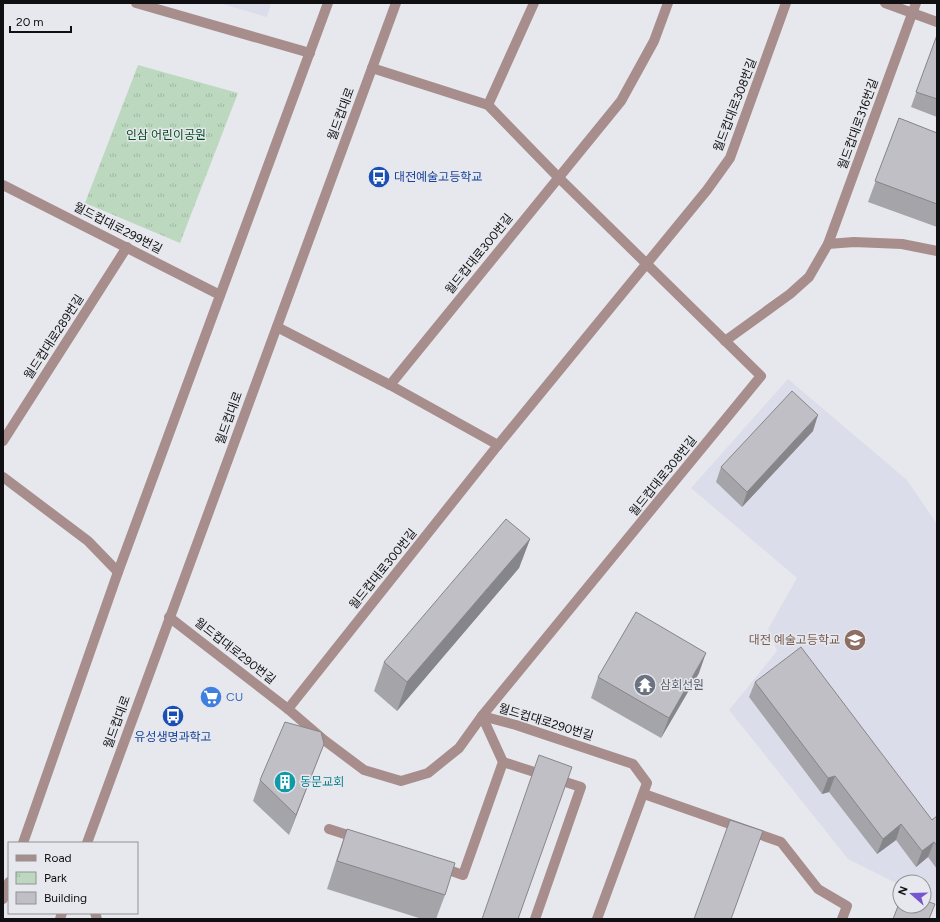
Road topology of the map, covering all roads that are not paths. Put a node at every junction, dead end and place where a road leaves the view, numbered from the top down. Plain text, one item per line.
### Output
1 (136, 3) edge
2 (328, 3) edge
3 (396, 3) edge
4 (534, 3) edge
5 (668, 3) edge
6 (786, 3) edge
7 (885, 3) edge
8 (916, 3) edge
9 (912, 13) junction
10 (937, 22) edge
11 (310, 53) junction
12 (372, 68) junction
13 (488, 105) junction
14 (558, 177) junction
15 (3, 185) edge
16 (828, 244) junction
17 (127, 247) junction
18 (937, 251) edge
19 (647, 264) junction
20 (220, 295) junction
21 (277, 327) junction
22 (725, 341) junction
23 (390, 385) junction
24 (3, 442) edge
25 (498, 445) junction
26 (3, 477) edge
27 (118, 572) junction
28 (169, 617) junction
29 (288, 709) junction
30 (482, 716) junction
31 (503, 762) junction
32 (644, 794) junction
33 (92, 829) junction
34 (329, 829) dead end
35 (23, 842) edge
36 (87, 842) edge
37 (93, 842) edge
38 (366, 842) edge
39 (434, 864) edge
40 (8, 885) edge
41 (3, 899) edge
42 (535, 919) edge
43 (597, 919) edge
44 (842, 919) edge

1 - 11 street
2 - 11 street
3 - 12 street, 월드컵대로
4 - 13 street
5 - 14 street
6 - 19 street, 월드컵대로308번길
7 - 9 street
8 - 9 street, 월드컵대로316번길
9 - 10 street
9 - 16 street, 월드컵대로316번길
11 - 20 street
12 - 13 street, 월드컵대로308번길
12 - 21 street, 월드컵대로
13 - 14 street, 월드컵대로308번길
14 - 19 street, 월드컵대로308번길
14 - 23 street, 월드컵대로300번길
15 - 17 street, 월드컵대로299번길
16 - 18 street
16 - 22 street, 월드컵대로316번길
17 - 20 street, 월드컵대로299번길
17 - 24 street, 월드컵대로289번길
19 - 22 street, 월드컵대로308번길
19 - 25 street, 월드컵대로300번길
20 - 27 street
21 - 23 street
21 - 28 street, 월드컵대로
22 - 30 street, 월드컵대로308번길
23 - 25 street
25 - 29 street, 월드컵대로300번길
26 - 27 street
27 - 35 street
28 - 29 street, 월드컵대로290번길
28 - 33 street, 월드컵대로
29 - 30 street, 월드컵대로290번길
30 - 31 street
30 - 32 street, 월드컵대로290번길
31 - 39 street
31 - 42 street
32 - 43 street, 월드컵대로290번길
32 - 44 street
33 - 36 street, 월드컵대로
33 - 37 street
34 - 38 street
40 - 41 street

